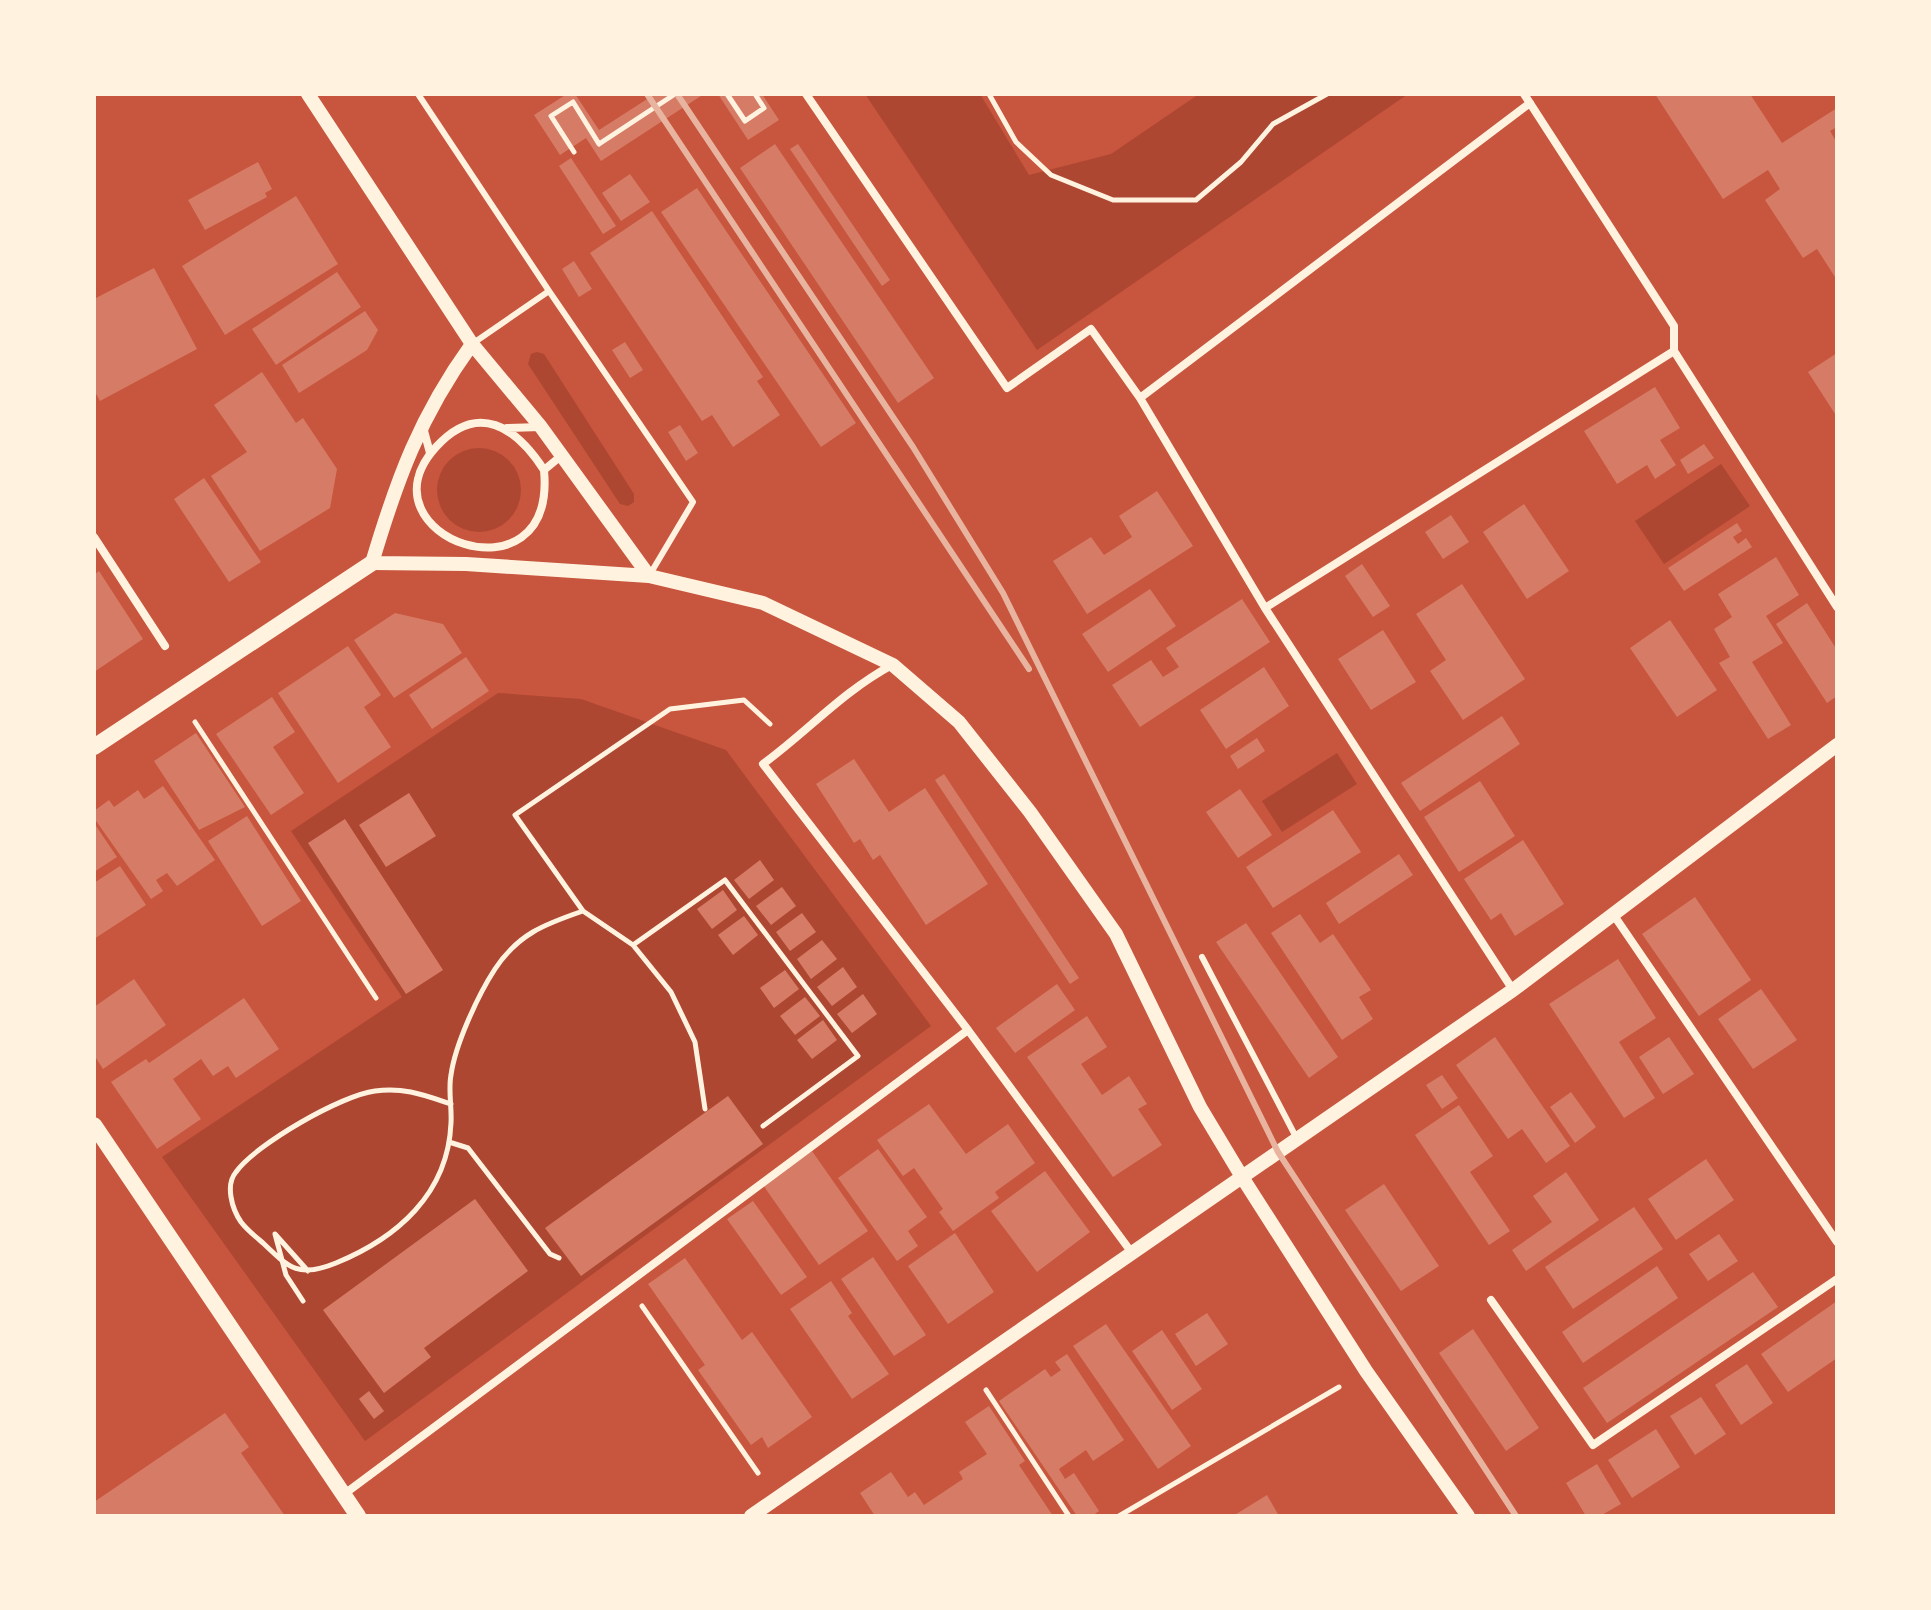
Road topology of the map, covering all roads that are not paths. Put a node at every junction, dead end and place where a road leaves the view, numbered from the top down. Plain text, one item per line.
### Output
1 (308, 94) edge
2 (418, 94) edge
3 (806, 94) edge
4 (1527, 98) edge
5 (549, 291) junction
6 (472, 344) junction
7 (1674, 351) junction
8 (1140, 398) junction
9 (422, 424) junction
10 (541, 427) junction
11 (506, 428) junction
12 (430, 453) junction
13 (561, 456) junction
14 (544, 470) junction
15 (400, 471) junction
16 (423, 471) junction
17 (94, 537) edge
18 (480, 549) junction
19 (491, 549) junction
20 (372, 563) junction
21 (466, 564) junction
22 (513, 569) junction
23 (649, 576) junction
24 (1837, 607) edge
25 (1265, 608) junction
26 (165, 646) dead end
27 (893, 665) junction
28 (1837, 745) edge
29 (94, 747) edge
30 (1613, 914) junction
31 (1202, 957) dead end
32 (1513, 990) junction
33 (968, 1030) junction
34 (94, 1125) edge
35 (1297, 1139) junction
36 (1242, 1177) junction
37 (1837, 1242) edge
38 (1132, 1253) junction
39 (1837, 1279) edge
40 (1491, 1300) dead end
41 (343, 1496) junction
42 (358, 1516) edge
43 (751, 1516) edge
44 (1468, 1516) edge

1 - 6 street
2 - 5 lane
3 - 8 street
4 - 7 street
4 - 8 street
5 - 6 lane
5 - 23 lane
6 - 9 street
6 - 10 street
7 - 24 street
7 - 25 street
8 - 25 street
9 - 12 street
9 - 15 street
10 - 11 street
10 - 13 street
11 - 12 street
11 - 14 street
12 - 16 street
13 - 14 street
13 - 23 street
14 - 19 street
15 - 16 street
15 - 20 street
16 - 18 street
17 - 26 street
18 - 19 street
18 - 21 street
19 - 22 street
20 - 21 street
20 - 29 main road
21 - 22 street
22 - 23 street
23 - 27 street
25 - 32 street
27 - 33 street
27 - 36 street
28 - 30 street
30 - 32 street
30 - 37 street
31 - 35 lane
32 - 35 street
33 - 38 street
33 - 41 street
34 - 41 main road
35 - 36 street
36 - 38 street
36 - 44 street
38 - 43 street
39 - 40 street
41 - 42 main road

